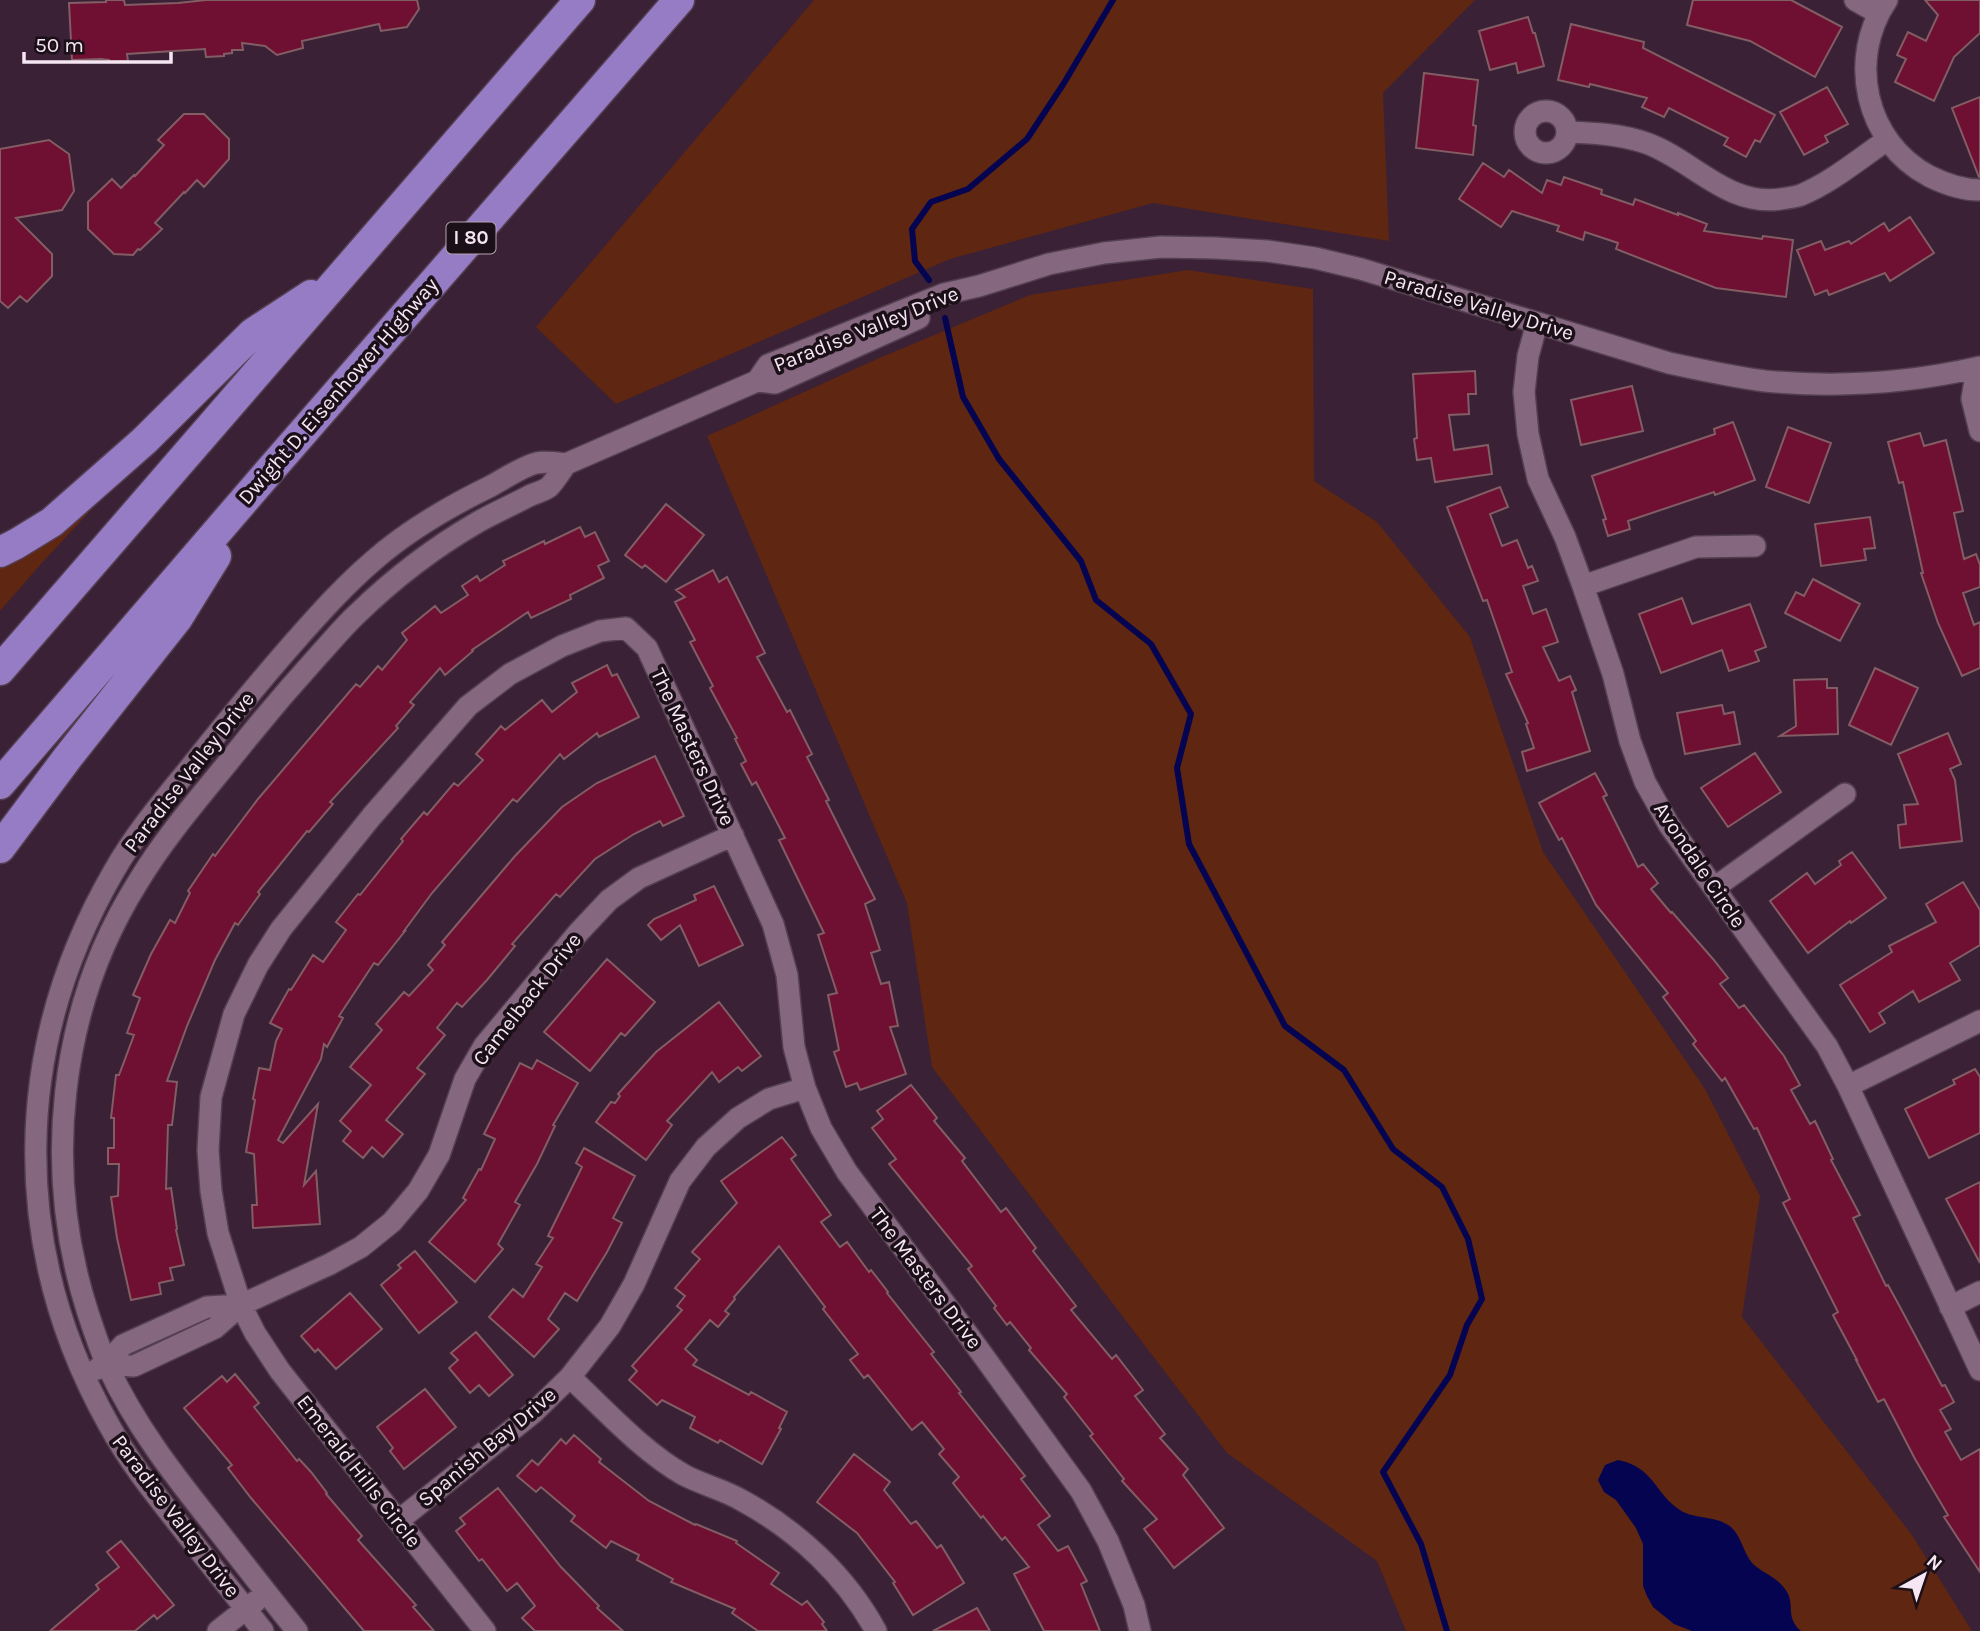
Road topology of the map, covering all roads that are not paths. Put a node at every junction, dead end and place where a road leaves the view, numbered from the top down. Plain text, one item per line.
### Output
1 (580, 0) edge
2 (679, 0) edge
3 (1855, 0) edge
4 (1883, 7) edge
5 (1567, 132) dead end
6 (1887, 140) junction
7 (1980, 190) edge
8 (341, 276) junction
9 (1537, 323) junction
10 (1979, 369) edge
11 (1980, 431) edge
12 (566, 464) junction
13 (265, 476) junction
14 (1755, 546) dead end
15 (0, 552) edge
16 (1583, 586) junction
17 (0, 670) edge
18 (0, 785) edge
19 (1845, 794) dead end
20 (733, 835) junction
21 (0, 848) edge
22 (1714, 888) junction
23 (1980, 1021) edge
24 (1848, 1086) junction
25 (805, 1088) junction
26 (1980, 1292) edge
27 (241, 1305) junction
28 (1950, 1307) junction
29 (106, 1364) junction
30 (1980, 1370) edge
31 (83, 1375) junction
32 (570, 1377) junction
33 (398, 1521) junction
34 (266, 1593) junction
35 (246, 1609) junction
36 (218, 1631) edge
37 (263, 1631) edge
38 (297, 1631) edge
39 (485, 1631) edge
40 (876, 1631) edge
41 (1140, 1631) edge

1 - 8 highway
2 - 13 highway, Dwight D. Eisenhower Highway / I 80
3 - 4 street
4 - 6 street
5 - 6 street
6 - 7 street
8 - 15 highway
8 - 17 highway
9 - 10 street, Paradise Valley Drive
9 - 12 street, Paradise Valley Drive
9 - 16 street, Avondale Circle
10 - 11 street
12 - 29 street, Paradise Valley Drive
12 - 31 street, Paradise Valley Drive
13 - 18 highway, Dwight D. Eisenhower Highway / I 80
13 - 21 highway
14 - 16 street
16 - 22 street, Avondale Circle
19 - 22 street
20 - 25 street, The Masters Drive
20 - 27 street, Camelback Drive
20 - 27 street, The Masters Drive
22 - 24 street, Avondale Circle
23 - 24 street
24 - 28 street, Avondale Circle
25 - 32 street, Spanish Bay Drive
25 - 41 street, The Masters Drive
26 - 28 street
27 - 29 street, Camelback Drive
27 - 33 street, Emerald Hills Circle
28 - 30 street, Avondale Circle
29 - 31 street, Camelback Drive
29 - 34 street, Paradise Valley Drive
31 - 35 street, Paradise Valley Drive
32 - 33 street, Spanish Bay Drive
32 - 40 street
33 - 39 street, Emerald Hills Circle
34 - 35 street
34 - 38 street, Paradise Valley Drive
35 - 36 street
35 - 37 street, Paradise Valley Drive

